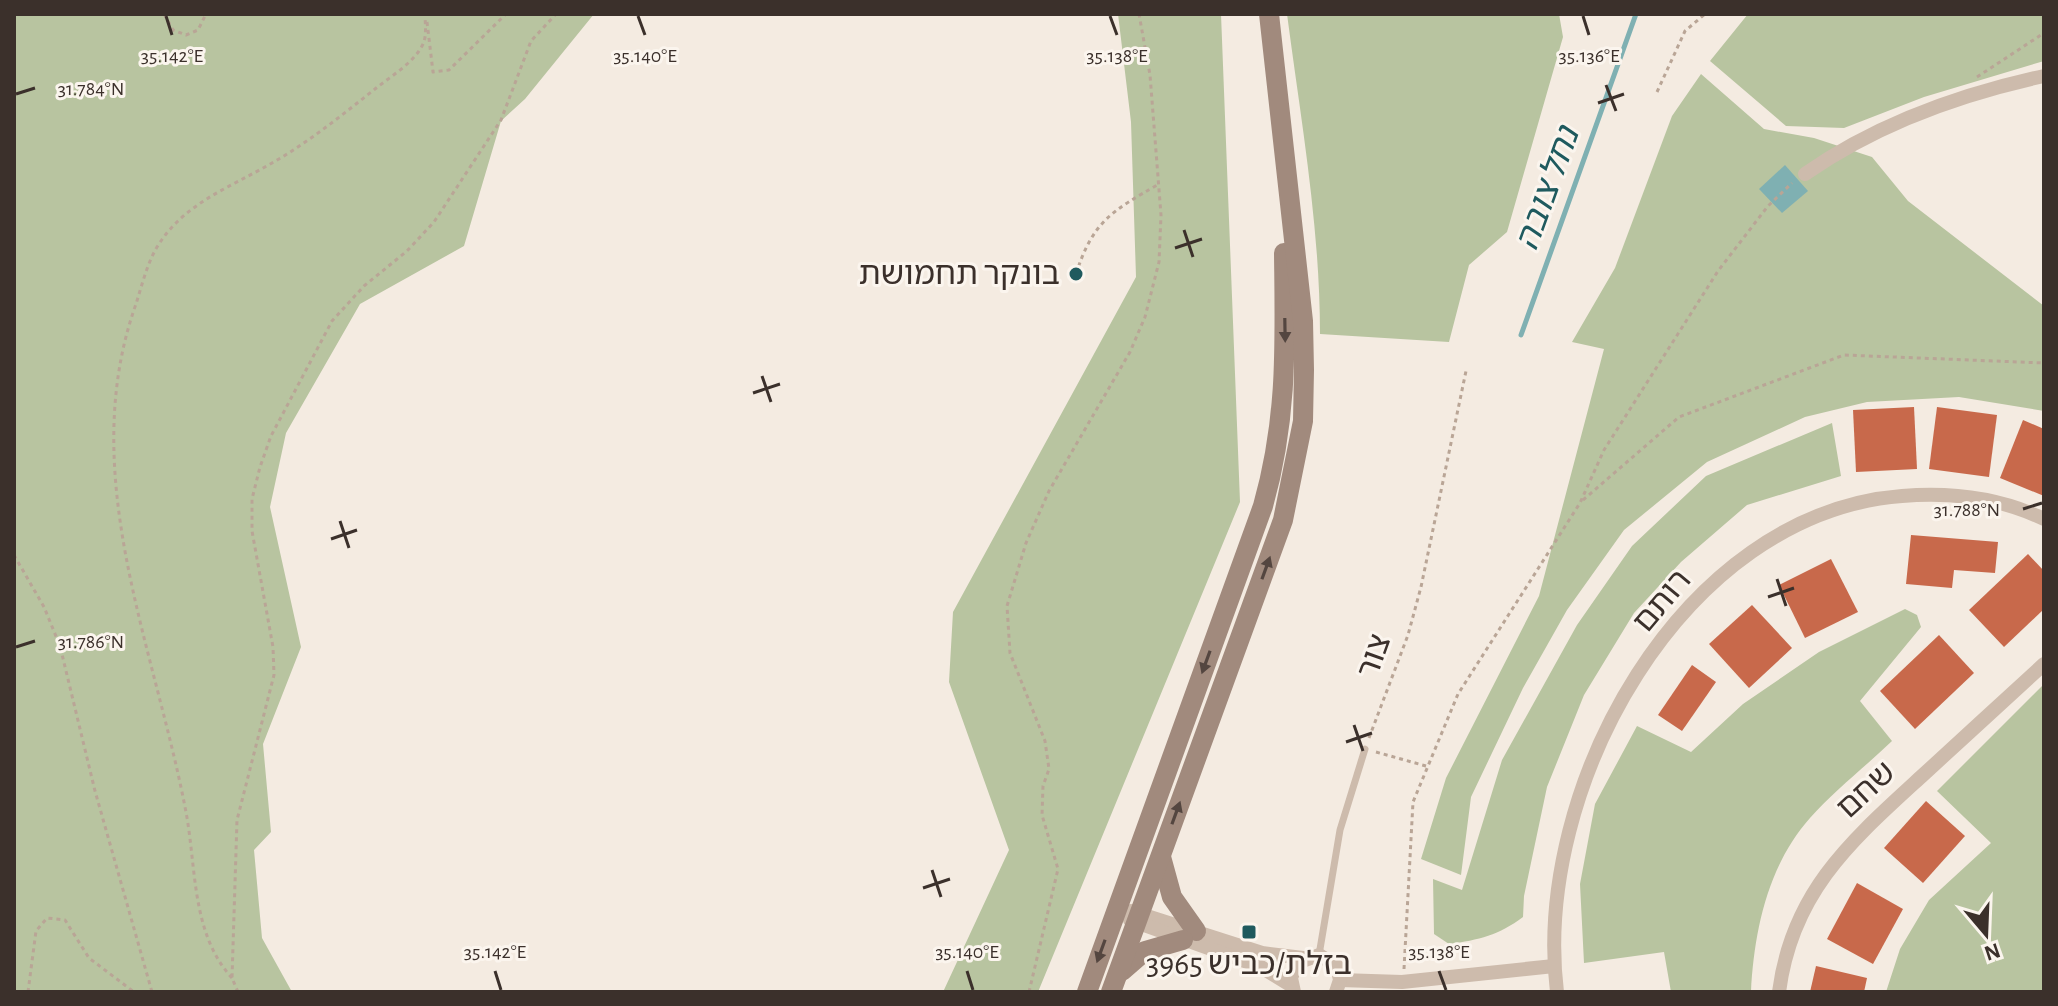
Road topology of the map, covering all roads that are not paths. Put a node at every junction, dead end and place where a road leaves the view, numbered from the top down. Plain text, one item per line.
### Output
1 (1269, 14) edge
2 (2044, 76) edge
3 (1282, 113) junction
4 (1805, 174) road end
5 (2044, 519) edge
6 (2044, 664) edge
7 (1365, 749) road end
8 (1161, 855) junction
9 (1116, 910) junction
10 (1138, 918) junction
11 (1190, 936) junction
12 (1319, 955) junction
13 (1303, 958) junction
14 (1554, 966) junction
15 (1114, 984) edge
16 (1343, 984) edge
17 (1293, 989) edge
18 (1087, 992) edge
19 (1557, 992) edge
20 (1779, 992) edge

1 - 3 main road
2 - 4 street
8 -> 3 main road
3 -> 9 main road
5 - 14 street, רותם
6 - 20 street, שחם
7 - 12 lane
8 - 10 main road
8 - 11 main road
9 - 10 street
9 -> 18 main road
10 - 11 street
10 - 15 main road
11 - 13 street
11 - 15 main road
11 - 17 street
12 - 13 street
12 - 16 street
13 - 17 street
14 - 16 street
14 - 19 street, רותם

